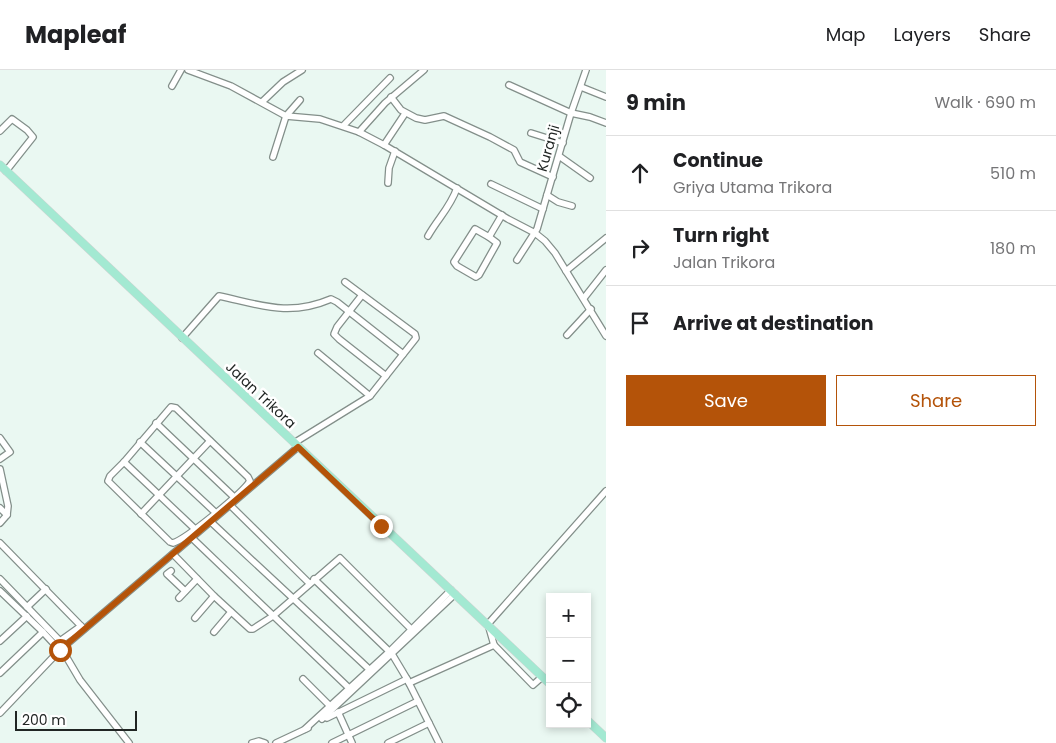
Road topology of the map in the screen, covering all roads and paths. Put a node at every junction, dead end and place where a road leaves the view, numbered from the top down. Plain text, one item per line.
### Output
1 (181, 70) edge
2 (188, 70) edge
3 (302, 70) edge
4 (424, 70) edge
5 (586, 70) edge
6 (390, 78) dead end
7 (509, 85) dead end
8 (172, 86) dead end
9 (581, 87) junction
10 (391, 97) junction
11 (606, 97) edge
12 (300, 100) dead end
13 (262, 102) junction
14 (571, 113) junction
15 (404, 115) dead end
16 (286, 116) junction
17 (606, 123) edge
18 (343, 126) junction
19 (0, 130) edge
20 (359, 132) junction
21 (531, 132) dead end
22 (563, 143) junction
23 (384, 145) junction
24 (394, 151) junction
25 (273, 156) dead end
26 (559, 156) junction
27 (3, 168) edge
28 (553, 177) junction
29 (590, 178) dead end
30 (388, 183) dead end
31 (491, 184) dead end
32 (457, 188) junction
33 (548, 195) junction
34 (572, 206) dead end
35 (543, 209) junction
36 (502, 215) junction
37 (536, 233) junction
38 (428, 236) dead end
39 (489, 237) junction
40 (606, 238) edge
41 (517, 260) dead end
42 (606, 270) edge
43 (566, 271) junction
44 (345, 282) dead end
45 (362, 295) junction
46 (584, 298) junction
47 (590, 309) junction
48 (349, 312) junction
49 (567, 335) dead end
50 (606, 336) edge
51 (182, 338) junction
52 (318, 353) dead end
53 (403, 354) junction
54 (386, 376) junction
55 (370, 396) junction
56 (156, 423) junction
57 (0, 438) edge
58 (210, 441) junction
59 (140, 442) junction
60 (296, 445) junction
61 (0, 458) edge
62 (193, 459) junction
63 (124, 462) junction
64 (0, 472) edge
65 (176, 477) junction
66 (606, 490) edge
67 (159, 495) junction
68 (234, 497) junction
69 (230, 505) junction
70 (0, 508) edge
71 (141, 514) junction
72 (216, 514) junction
73 (7, 515) junction
74 (211, 522) junction
75 (0, 523) edge
76 (195, 529) junction
77 (192, 538) junction
78 (0, 543) edge
79 (173, 554) junction
80 (171, 571) dead end
81 (0, 579) edge
82 (197, 579) junction
83 (312, 581) junction
84 (46, 589) junction
85 (0, 590) edge
86 (185, 591) junction
87 (453, 592) junction
88 (214, 596) junction
89 (179, 598) dead end
90 (293, 599) junction
91 (27, 607) junction
92 (232, 612) junction
93 (27, 616) junction
94 (273, 616) junction
95 (194, 618) dead end
96 (488, 624) junction
97 (83, 627) junction
98 (411, 629) junction
99 (43, 632) junction
100 (214, 632) dead end
101 (0, 641) edge
102 (494, 645) junction
103 (60, 650) junction
104 (391, 653) junction
105 (370, 670) junction
106 (0, 673) edge
107 (542, 677) junction
108 (304, 679) dead end
109 (408, 681) junction
110 (549, 683) edge
111 (350, 689) junction
112 (418, 702) junction
113 (330, 706) junction
114 (338, 712) junction
115 (0, 713) edge
116 (429, 723) junction
117 (316, 724) junction
118 (591, 724) edge
119 (305, 729) junction
120 (348, 735) junction
121 (606, 738) edge
122 (129, 743) edge
123 (252, 743) edge
124 (265, 743) edge
125 (276, 743) edge
126 (332, 743) edge
127 (352, 743) edge
128 (388, 743) edge
129 (439, 743) edge

1 - 8 street
2 - 13 street
3 - 13 street
4 - 10 street
5 - 9 street, Kuranji
6 - 18 street
7 - 14 street
9 - 11 street
9 - 14 street, Kuranji
10 - 20 street
10 - 28 street
12 - 16 street
13 - 16 street
14 - 17 street
14 - 22 street, Kuranji
15 - 23 street
16 - 18 street
16 - 25 street
18 - 20 street
19 - 27 street
20 - 23 street
21 - 22 street
22 - 26 street, Kuranji
23 - 24 street
24 - 30 street
24 - 32 street
26 - 28 street, Kuranji
26 - 29 street
27 - 51 main road, Jalan Trikora
28 - 33 street, Kuranji
31 - 35 street
32 - 36 street
32 - 38 street
33 - 34 street
33 - 35 street, Kuranji
35 - 37 street, Kuranji
36 - 37 street
36 - 39 street
37 - 41 street, Kuranji
37 - 43 street
39 - 39 street
40 - 43 street
42 - 46 street
43 - 46 street
44 - 45 street
45 - 48 street
45 - 53 street
46 - 47 street
47 - 49 street
47 - 50 street
48 - 51 street
48 - 53 street
48 - 54 street
51 - 60 main road, Jalan Trikora
52 - 55 street
53 - 54 street
54 - 55 street
55 - 60 street
56 - 58 street
56 - 59 street
56 - 62 street
57 - 61 street
58 - 62 street
58 - 68 street
59 - 63 street
59 - 65 street
60 - 69 street
60 - 87 main road, Jalan Trikora
62 - 65 street
62 - 68 street
63 - 67 street
63 - 71 street
64 - 73 street
65 - 67 street
65 - 72 street
66 - 96 street
67 - 71 street
67 - 76 street
68 - 72 street
69 - 72 street
69 - 83 street
70 - 73 street
71 - 76 street
72 - 74 street
72 - 76 street
73 - 75 street
74 - 77 street
74 - 90 street
77 - 79 street
77 - 94 street
78 - 84 street
79 - 82 street
79 - 97 street
80 - 86 street
81 - 91 street
82 - 86 street
82 - 88 street
83 - 90 street
83 - 98 street
83 - 104 street
84 - 91 street
84 - 97 street
85 - 93 street
86 - 89 street
87 - 96 main road, Jalan Trikora
87 - 98 street
87 - 104 street
88 - 92 street
88 - 95 street
90 - 94 street
90 - 105 street
91 - 97 street
92 - 94 street
92 - 100 street
93 - 99 street
93 - 101 street
94 - 111 street
96 - 102 street
96 - 107 main road, Jalan Trikora
97 - 103 street
98 - 104 street
99 - 103 street
99 - 106 street
102 - 107 street
102 - 109 street
103 - 115 street
103 - 122 street
104 - 105 street
104 - 109 street
104 - 117 street
105 - 111 street
107 - 110 main road, Jalan Trikora
108 - 113 street
109 - 112 street
109 - 114 street
111 - 113 street
112 - 116 street
112 - 120 street
113 - 119 street
114 - 117 street
114 - 120 street
116 - 128 street
116 - 129 street
117 - 119 street
118 - 121 main road
119 - 125 street
120 - 126 street
120 - 127 street
123 - 124 street

